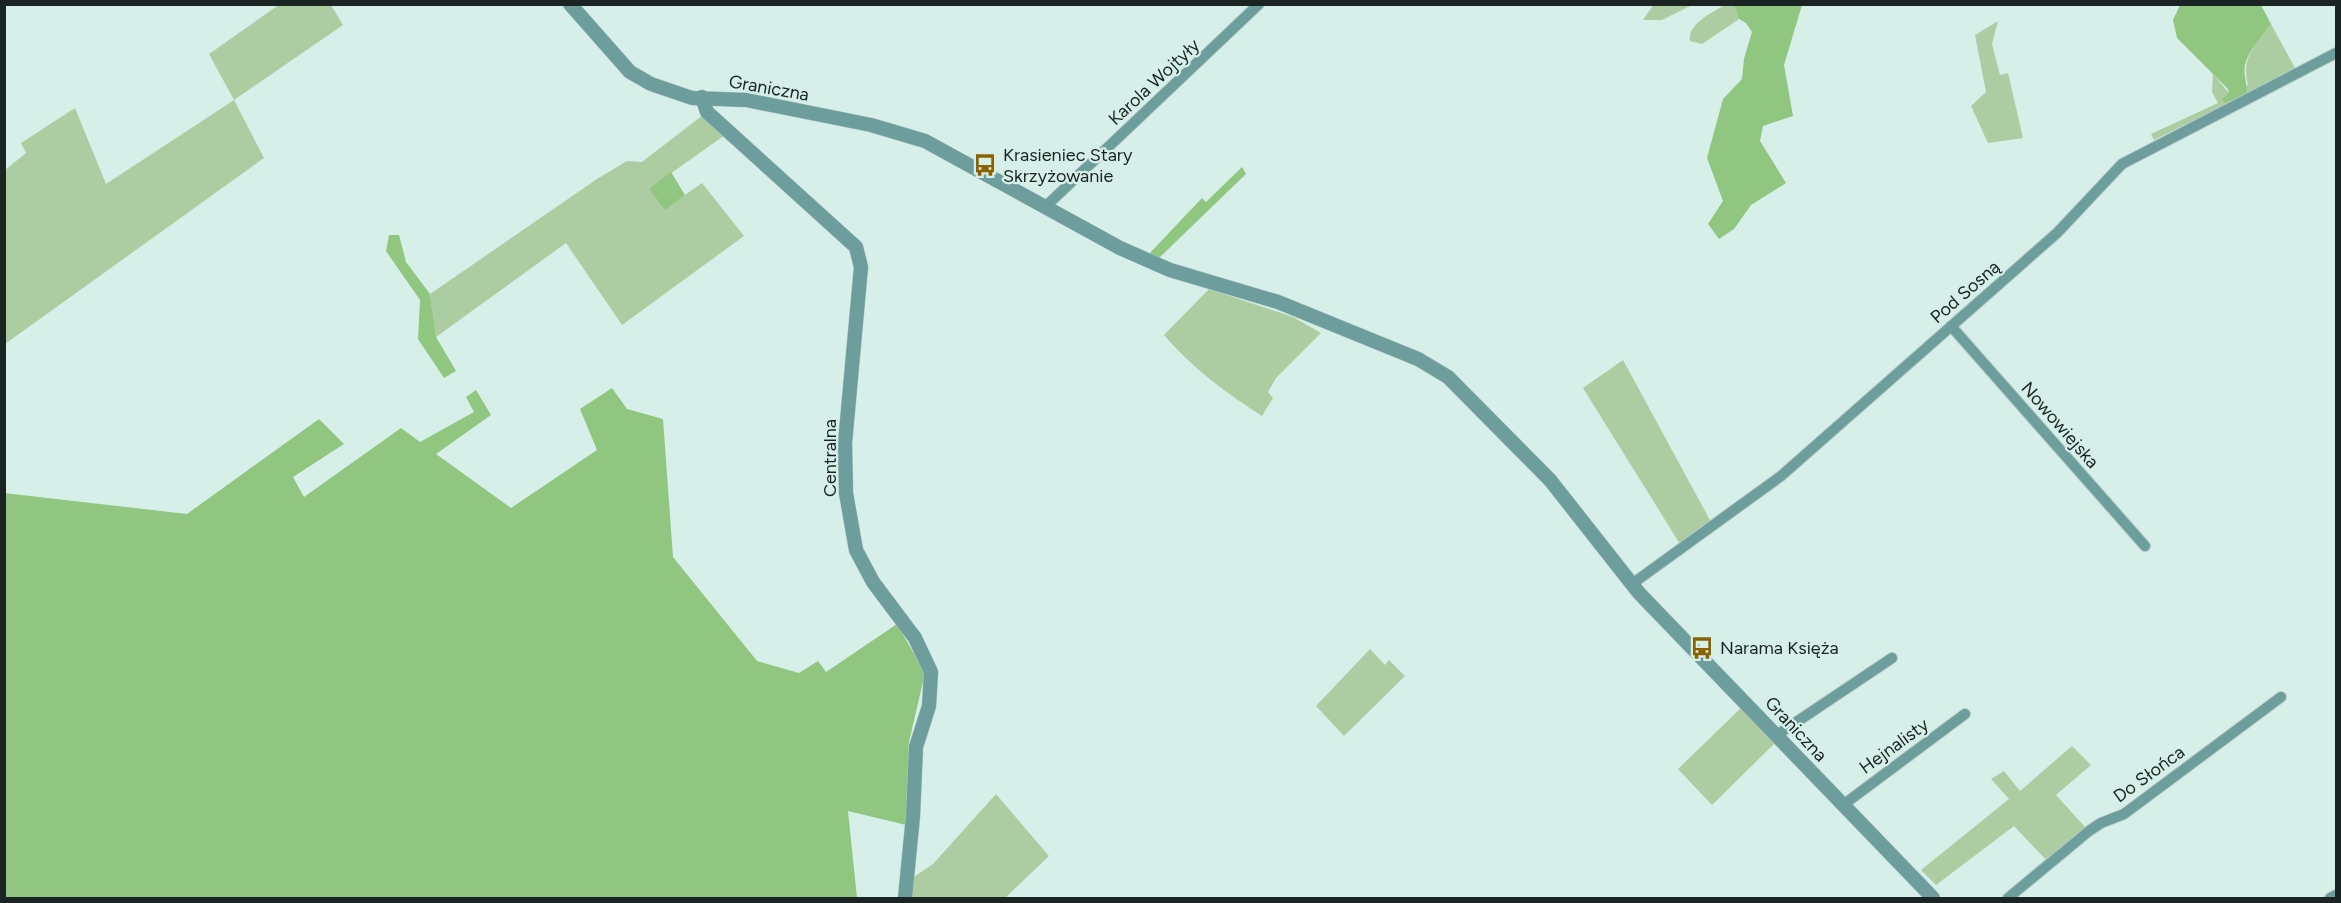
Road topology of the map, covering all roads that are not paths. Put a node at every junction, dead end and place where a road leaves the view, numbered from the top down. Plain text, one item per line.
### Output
1 (570, 4) edge
2 (1259, 4) edge
3 (2337, 53) edge
4 (702, 96) junction
5 (1045, 207) junction
6 (1951, 326) junction
7 (2145, 546) dead end
8 (1632, 584) junction
9 (1892, 658) dead end
10 (2282, 697) dead end
11 (1965, 714) dead end
12 (1777, 735) junction
13 (1843, 805) junction
14 (2337, 895) edge
15 (905, 898) edge
16 (1933, 898) edge
17 (2008, 898) edge
18 (2330, 898) edge

1 - 4 street, Graniczna
2 - 5 street, Karola Wojtyły
3 - 6 street, Pod Sosną
4 - 5 street, Graniczna
4 - 15 street, Centralna
5 - 8 street, Graniczna
6 - 7 street, Nowowiejska
6 - 8 street, Pod Sosną
8 - 12 street, Graniczna
9 - 12 street
10 - 17 street, Do Słońca
11 - 13 street, Hejnalisty
12 - 13 street, Graniczna
13 - 16 street, Graniczna
14 - 18 street

